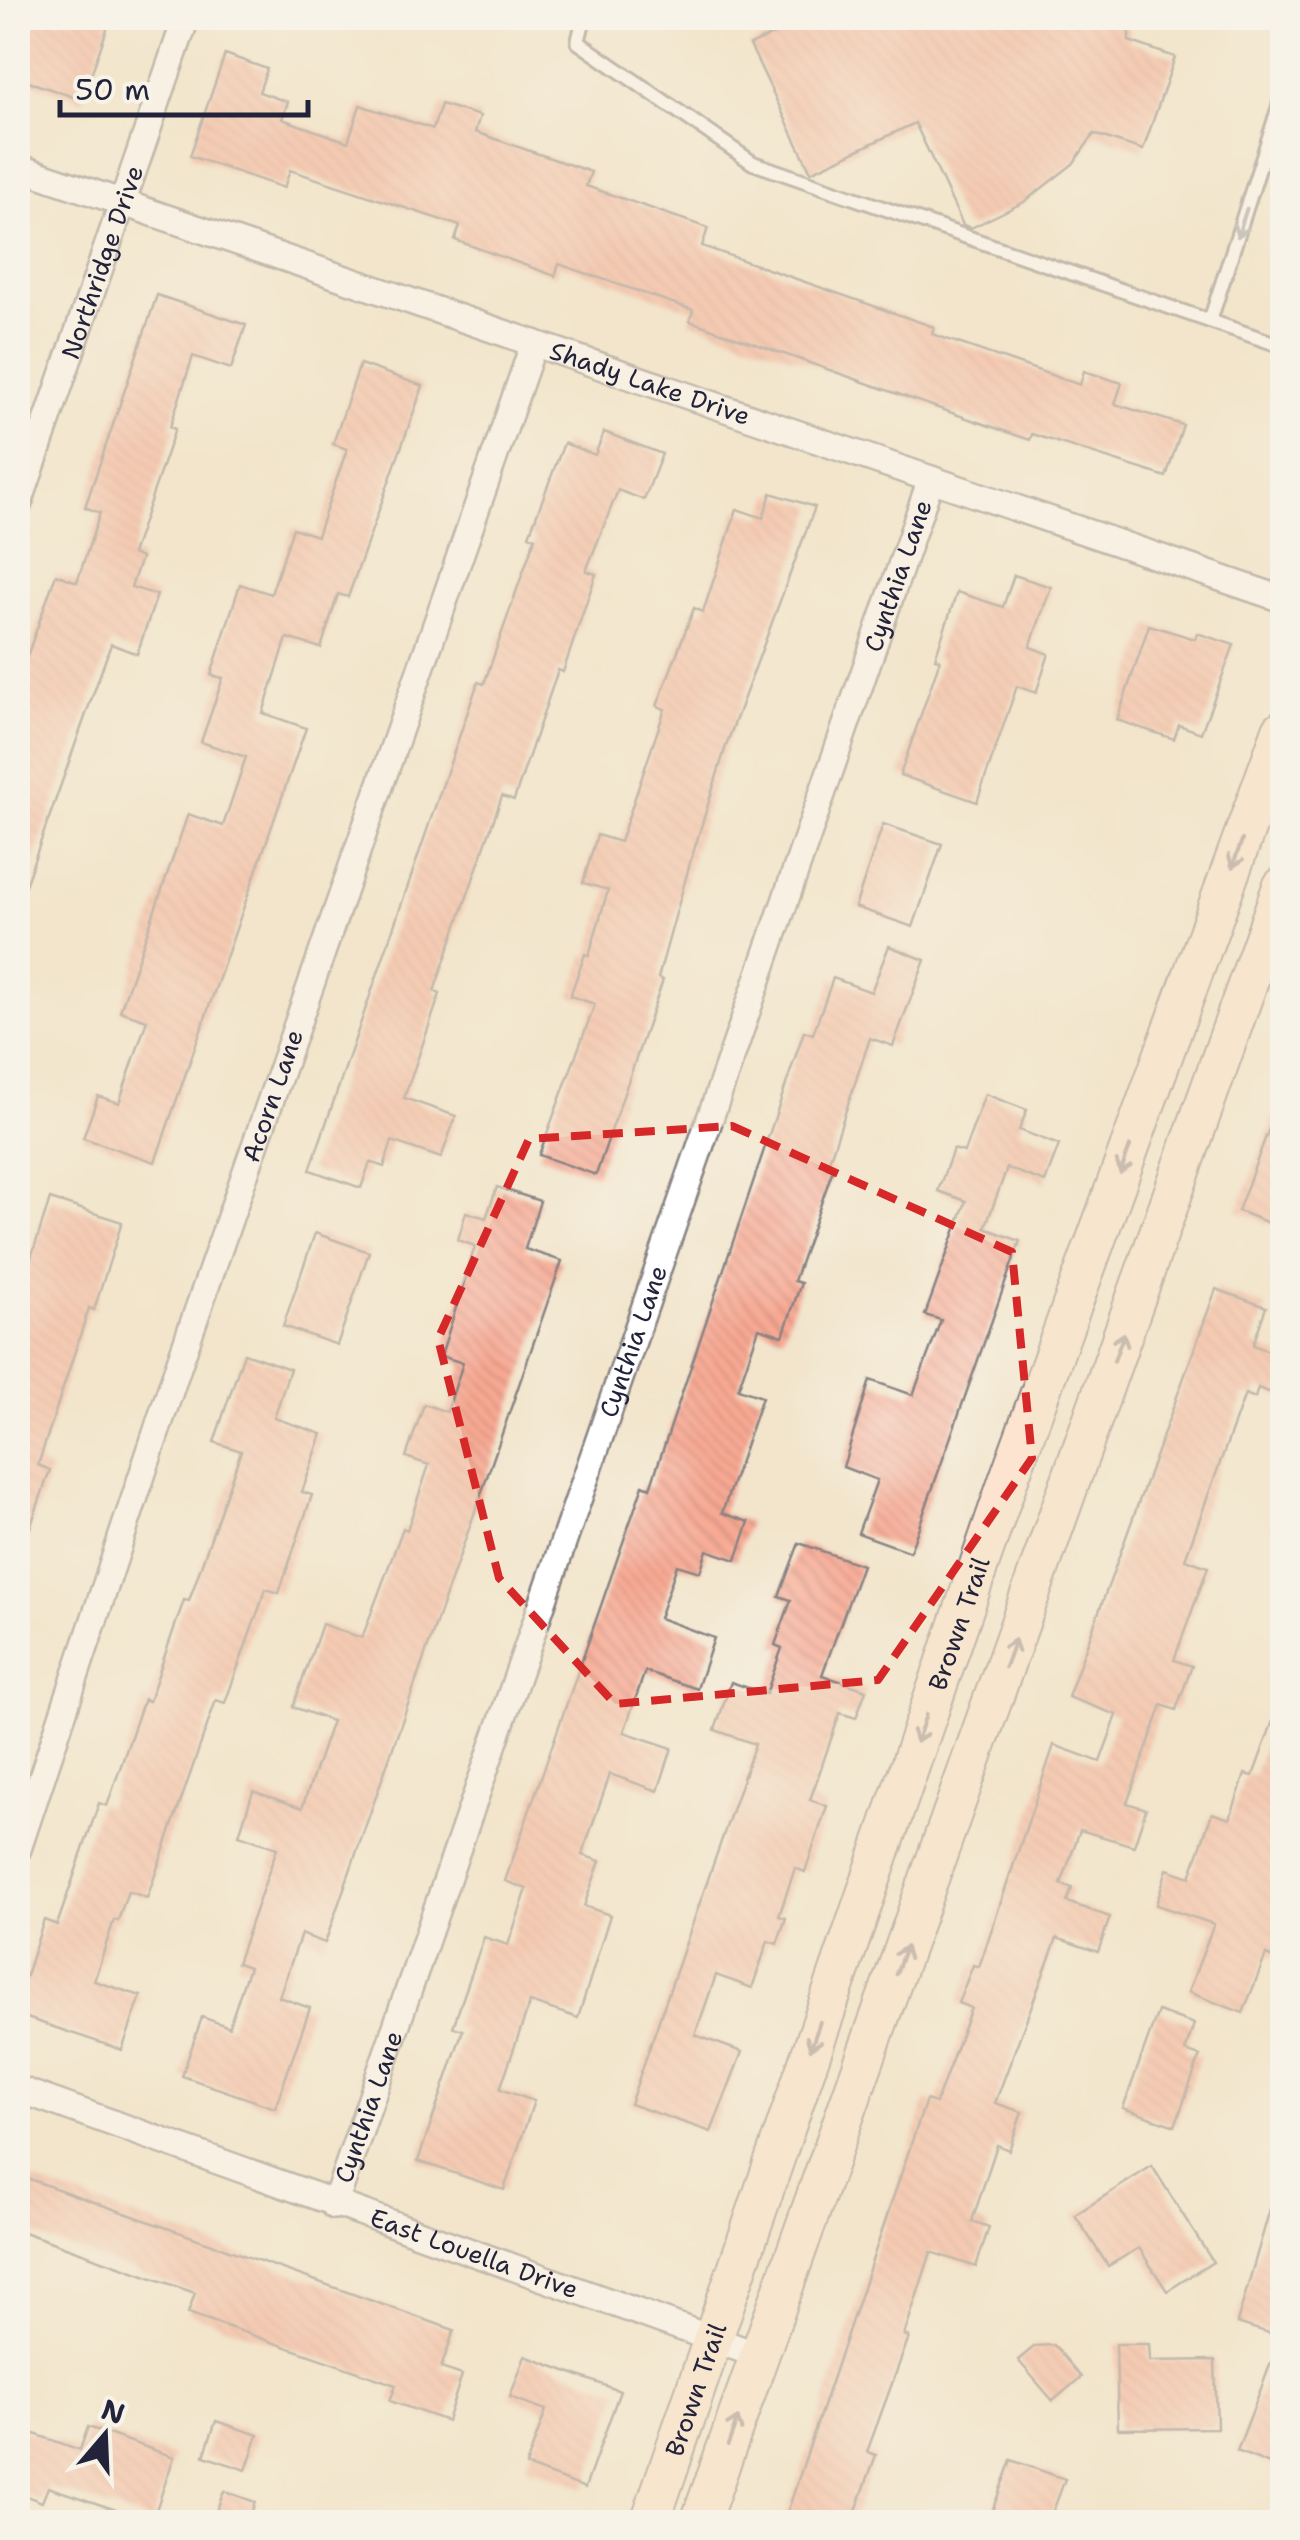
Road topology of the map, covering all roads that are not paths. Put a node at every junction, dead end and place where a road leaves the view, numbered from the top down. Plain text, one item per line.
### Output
1 (186, 18) edge
2 (584, 18) edge
3 (1282, 96) edge
4 (18, 167) edge
5 (122, 201) junction
6 (1210, 321) junction
7 (534, 343) junction
8 (1282, 346) edge
9 (932, 479) junction
10 (18, 506) edge
11 (1282, 599) edge
12 (1282, 730) edge
13 (1282, 887) edge
14 (1008, 1478) junction
15 (1066, 1497) junction
16 (18, 1849) edge
17 (18, 2089) edge
18 (334, 2206) junction
19 (710, 2339) junction
20 (760, 2356) junction
21 (650, 2522) edge
22 (700, 2522) edge

1 - 5 street, Northridge Drive
2 - 6 lane
3 -> 6 lane
4 - 5 street, Shady Lake Drive
5 - 7 street, Shady Lake Drive
5 - 10 street, Northridge Drive
6 - 8 lane
7 - 9 street, Shady Lake Drive
7 - 16 street, Acorn Lane
9 - 11 street, Shady Lake Drive
9 - 18 street, Cynthia Lane
12 -> 14 street, Brown Trail
15 -> 13 street, Brown Trail
14 - 15 street
14 -> 19 street, Brown Trail
20 -> 15 street, Brown Trail
17 - 18 street, East Louella Drive
18 - 19 street, East Louella Drive
19 - 20 street, East Louella Drive
19 - 21 street, Brown Trail
22 -> 20 street, Brown Trail

